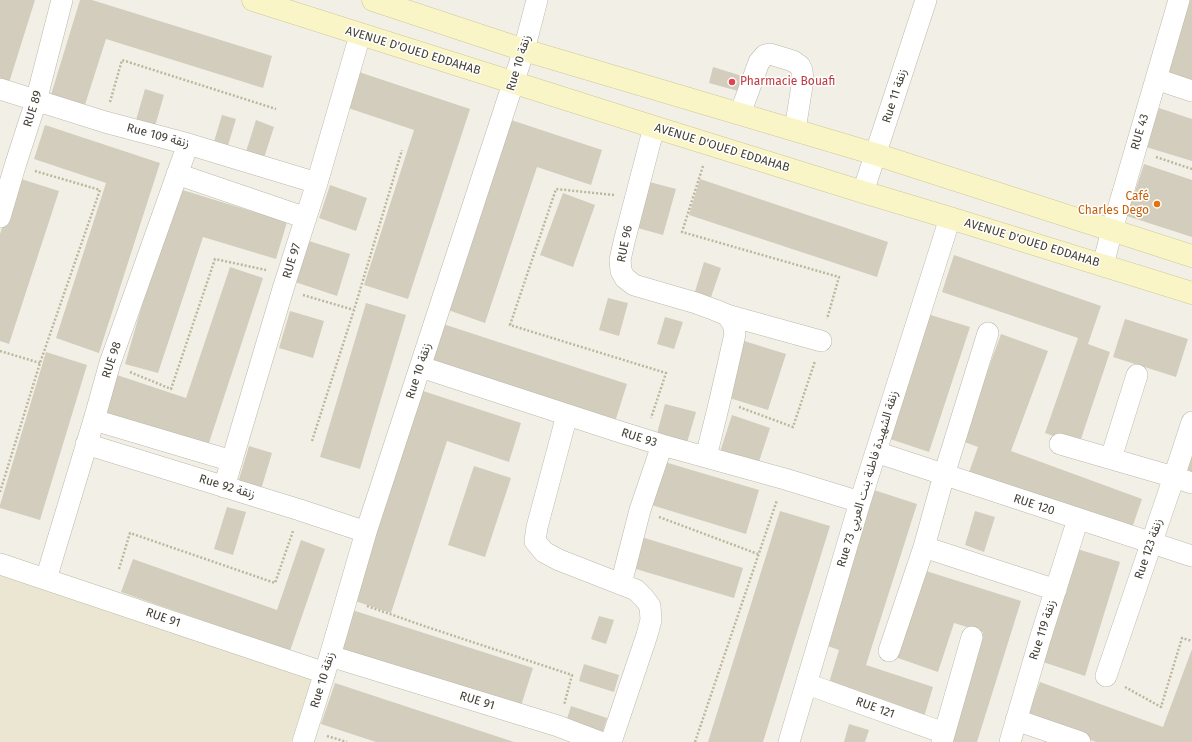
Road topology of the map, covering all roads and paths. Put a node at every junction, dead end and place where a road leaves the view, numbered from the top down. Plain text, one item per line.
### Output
1 (62, 0) edge
2 (253, 0) edge
3 (373, 0) edge
4 (537, 0) edge
5 (926, 0) edge
6 (1179, 0) edge
7 (360, 35) junction
8 (524, 50) junction
9 (1156, 79) junction
10 (513, 82) junction
11 (0, 89) edge
12 (1192, 91) edge
13 (36, 101) junction
14 (276, 109) dead end
15 (740, 114) junction
16 (105, 122) junction
17 (654, 127) junction
18 (795, 130) junction
19 (188, 144) junction
20 (710, 144) junction
21 (402, 150) dead end
22 (1135, 150) junction
23 (875, 154) junction
24 (15, 166) junction
25 (1192, 170) edge
26 (177, 174) junction
27 (317, 183) junction
28 (863, 192) junction
29 (635, 198) junction
30 (0, 217) edge
31 (306, 218) junction
32 (950, 218) junction
33 (1112, 230) junction
34 (1192, 256) edge
35 (1103, 265) junction
36 (286, 282) junction
37 (1192, 293) edge
38 (354, 310) junction
39 (727, 315) junction
40 (988, 333) dead end
41 (821, 341) junction
42 (0, 351) edge
43 (40, 363) junction
44 (110, 363) junction
45 (421, 367) junction
46 (1137, 375) dead end
47 (720, 400) junction
48 (567, 415) junction
49 (94, 420) junction
50 (1192, 422) edge
51 (312, 441) dead end
52 (653, 442) junction
53 (86, 444) junction
54 (1060, 444) dead end
55 (876, 452) junction
56 (706, 457) junction
57 (1111, 458) junction
58 (232, 460) junction
59 (944, 475) junction
60 (784, 479) junction
61 (1183, 480) edge
62 (224, 487) junction
63 (0, 492) edge
64 (860, 502) junction
65 (300, 510) junction
66 (640, 510) junction
67 (1078, 519) junction
68 (366, 532) junction
69 (1151, 543) junction
70 (924, 547) junction
71 (758, 554) junction
72 (1192, 556) edge
73 (0, 564) edge
74 (119, 569) dead end
75 (46, 578) junction
76 (621, 584) junction
77 (1056, 590) junction
78 (346, 599) junction
79 (972, 637) dead end
80 (1192, 641) edge
81 (890, 651) dead end
82 (328, 664) junction
83 (1106, 676) joint
84 (807, 684) junction
85 (1016, 720) junction
86 (558, 726) junction
87 (943, 737) edge
88 (303, 742) edge
89 (600, 742) edge
90 (612, 742) edge
91 (695, 742) edge
92 (789, 742) edge
93 (1010, 742) edge
94 (1080, 742) edge

1 - 13 street, RUE 89
2 - 7 street, AVENUE D'OUED EDDAHAB
3 - 8 street
4 - 8 street, Rue 10 زنقة
5 - 23 street, Rue 11 زنقة
6 - 9 street, RUE 43
7 - 10 street, AVENUE D'OUED EDDAHAB
7 - 27 street, RUE 97
8 - 10 street, Rue 10 زنقة
8 - 15 street
9 - 12 street
9 - 22 street, RUE 43
10 - 17 street, AVENUE D'OUED EDDAHAB
10 - 45 street, Rue 10 زنقة
11 - 13 street, Rue 109 زنقة
13 - 16 street, Rue 109 زنقة
13 - 24 street, RUE 89
14 - 16 path
15 - 18 street
15 - 18 street
16 - 19 street, Rue 109 زنقة
17 - 20 street, AVENUE D'OUED EDDAHAB
17 - 29 street, RUE 96
18 - 23 street
19 - 26 street, RUE 98
19 - 27 street, Rue 109 زنقة
20 - 28 street, AVENUE D'OUED EDDAHAB
20 - 41 path
21 - 38 path
22 - 25 path
22 - 33 street, RUE 43
23 - 28 street, Rue 11 زنقة
23 - 33 street
24 - 30 street, RUE 89
24 - 43 path
26 - 31 street
26 - 44 street, RUE 98
27 - 31 street, RUE 97
28 - 32 street, AVENUE D'OUED EDDAHAB
29 - 39 street, RUE 96
29 - 52 path
31 - 36 street, RUE 97
32 - 35 street, AVENUE D'OUED EDDAHAB
32 - 55 street, Rue 73 زنقة الشهيدة فاطنة بنت العربي
33 - 34 street
33 - 35 street, RUE 43
35 - 37 street, AVENUE D'OUED EDDAHAB
36 - 38 path
36 - 44 path
36 - 58 street, RUE 97
38 - 51 path
39 - 41 street, RUE 96
39 - 47 street
40 - 59 street
41 - 47 path
42 - 43 path
43 - 63 path
44 - 49 street, RUE 98
45 - 48 street, RUE 93
45 - 68 street, Rue 10 زنقة
46 - 57 street
47 - 56 street
48 - 52 street, RUE 93
48 - 76 street
49 - 53 street, RUE 98
49 - 58 street
50 - 61 street, Rue 123 زنقة
52 - 56 street, RUE 93
52 - 66 street
53 - 62 street, Rue 92 زنقة
53 - 75 street, RUE 98
54 - 57 street
55 - 59 street, RUE 120
55 - 64 street, Rue 73 زنقة الشهيدة فاطنة بنت العربي
56 - 60 street, RUE 93
57 - 61 street
58 - 62 street, RUE 97
59 - 67 street, RUE 120
59 - 70 street
60 - 64 street, RUE 93
60 - 71 path
61 - 69 street, Rue 123 زنقة
62 - 65 street, Rue 92 زنقة
64 - 84 street, Rue 73 زنقة الشهيدة فاطنة بنت العربي
65 - 68 street, Rue 92 زنقة
65 - 74 path
66 - 71 path
66 - 76 street
67 - 69 street, RUE 120
67 - 77 street, Rue 119 زنقة
68 - 78 street, Rue 10 زنقة
69 - 72 street, RUE 120
69 - 83 street, Rue 123 زنقة
70 - 77 street
70 - 81 street
71 - 91 path
73 - 75 street, RUE 91
75 - 82 street, RUE 91
76 - 90 street
77 - 85 street, Rue 119 زنقة
78 - 82 street, Rue 10 زنقة
78 - 86 path
79 - 87 street
80 - 83 path
82 - 86 street, RUE 91
82 - 88 street, Rue 10 زنقة
84 - 87 street, RUE 121
84 - 92 street, Rue 73 زنقة الشهيدة فاطنة بنت العربي
85 - 93 street, Rue 119 زنقة
85 - 94 street
86 - 89 street, RUE 91

